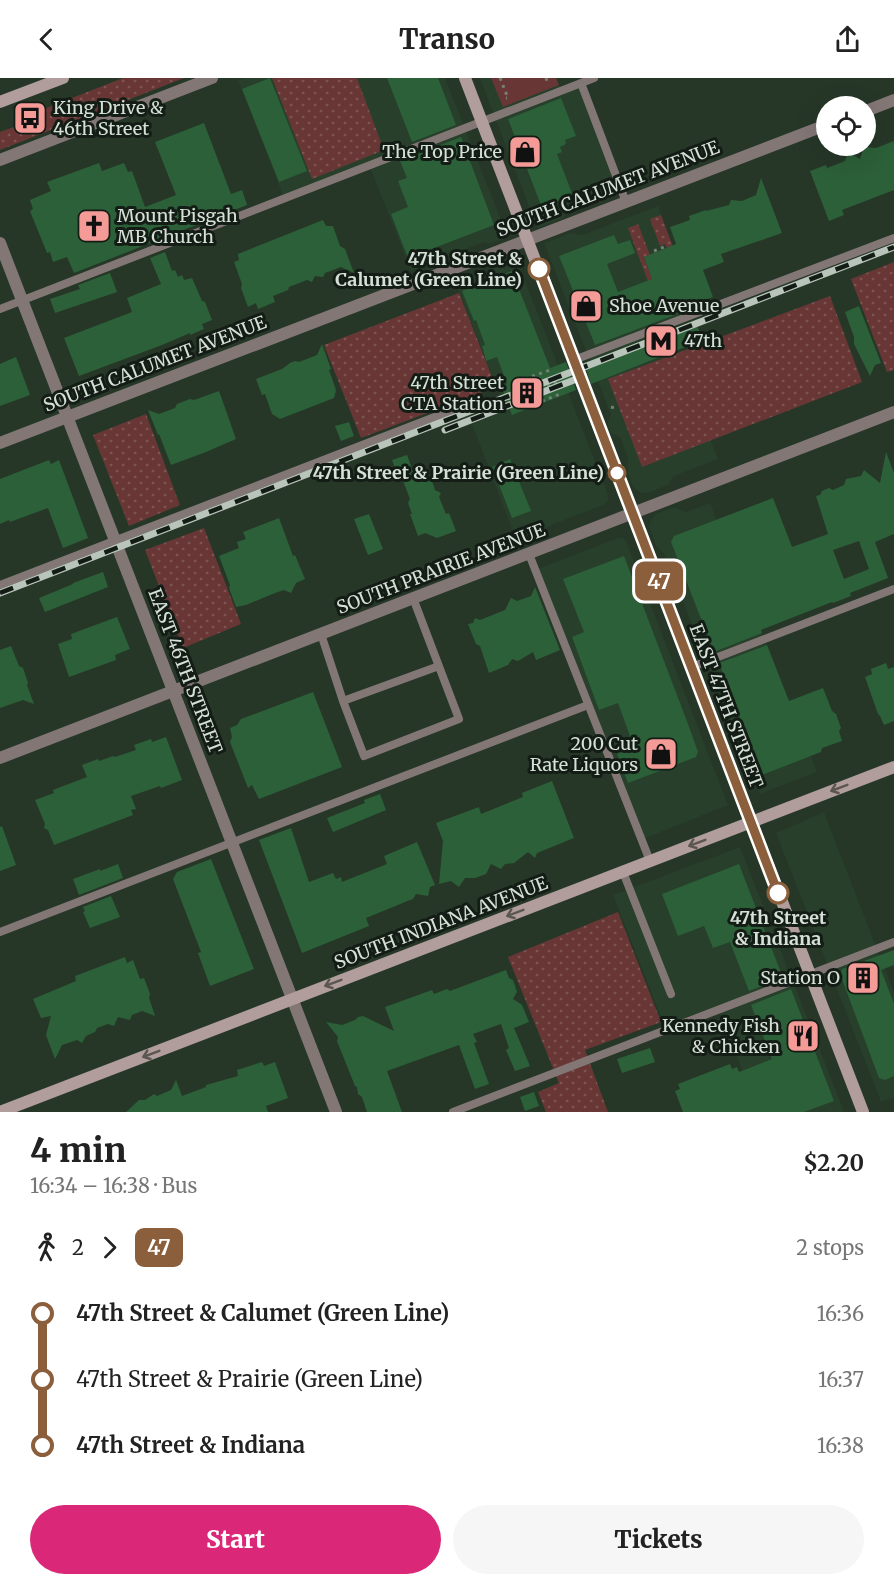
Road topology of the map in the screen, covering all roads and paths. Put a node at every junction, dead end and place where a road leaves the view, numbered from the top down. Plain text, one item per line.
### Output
1 (63, 78) edge
2 (212, 78) edge
3 (465, 78) edge
4 (500, 78) edge
5 (594, 78) edge
6 (581, 83) junction
7 (500, 100) dead end
8 (894, 100) edge
9 (0, 102) edge
10 (876, 107) edge
11 (482, 121) junction
12 (816, 129) edge
13 (0, 160) edge
14 (626, 202) junction
15 (894, 238) edge
16 (527, 240) junction
17 (0, 243) edge
18 (665, 249) dead end
19 (654, 251) dead end
20 (22, 301) junction
21 (0, 309) edge
22 (579, 315) dead end
23 (579, 321) dead end
24 (574, 360) junction
25 (550, 370) dead end
26 (525, 379) dead end
27 (558, 381) dead end
28 (547, 386) dead end
29 (560, 394) dead end
30 (535, 404) dead end
31 (463, 406) dead end
32 (894, 412) edge
33 (68, 417) junction
34 (0, 443) edge
35 (633, 514) junction
36 (116, 541) junction
37 (529, 554) junction
38 (0, 585) edge
39 (894, 589) edge
40 (413, 598) junction
41 (321, 634) junction
42 (439, 666) junction
43 (692, 667) junction
44 (174, 691) junction
45 (344, 701) junction
46 (588, 705) junction
47 (0, 758) edge
48 (894, 767) edge
49 (751, 822) junction
50 (232, 843) junction
51 (650, 861) junction
52 (623, 872) junction
53 (0, 932) edge
54 (894, 942) edge
55 (810, 975) junction
56 (671, 994) dead end
57 (293, 999) junction
58 (0, 1112) edge
59 (336, 1112) edge
60 (453, 1112) edge
61 (863, 1112) edge

1 - 9 main road
2 - 13 street
3 - 11 main road, EAST 47TH STREET
4 - 7 path
5 - 6 lane
6 - 11 lane
6 - 14 lane
8 - 10 street
11 - 16 main road, EAST 47TH STREET
11 - 20 lane
12 - 14 street, SOUTH CALUMET AVENUE
14 - 16 street, SOUTH CALUMET AVENUE
15 - 24 lane
16 - 24 main road, EAST 47TH STREET
16 - 33 street, SOUTH CALUMET AVENUE
17 - 20 street, EAST 46TH STREET
18 - 19 path
20 - 21 lane
20 - 33 street, EAST 46TH STREET
22 - 23 path
24 - 35 main road, EAST 47TH STREET
25 - 26 path
27 - 28 path
29 - 30 path
31 - 36 lane
32 - 35 street, SOUTH PRAIRIE AVENUE
33 - 34 street, SOUTH CALUMET AVENUE
33 - 36 street, EAST 46TH STREET
35 - 37 street, SOUTH PRAIRIE AVENUE
35 - 43 main road, EAST 47TH STREET
36 - 38 lane
36 - 44 street, EAST 46TH STREET
37 - 40 street, SOUTH PRAIRIE AVENUE
37 - 46 lane
39 - 43 lane
40 - 41 street, SOUTH PRAIRIE AVENUE
40 - 42 lane
41 - 44 street, SOUTH PRAIRIE AVENUE
41 - 45 lane
42 - 45 lane
42 - 45 lane
43 - 49 main road, EAST 47TH STREET
44 - 47 street, SOUTH PRAIRIE AVENUE
44 - 50 street, EAST 46TH STREET
46 - 50 lane
46 - 51 lane
48 -> 49 main road, SOUTH INDIANA AVENUE
49 -> 51 main road, SOUTH INDIANA AVENUE
49 - 55 main road, EAST 47TH STREET
50 - 53 lane
50 - 57 street, EAST 46TH STREET
51 - 52 main road, SOUTH INDIANA AVENUE
52 - 56 lane
52 -> 57 main road, SOUTH INDIANA AVENUE
54 - 55 lane
55 - 60 lane
55 - 61 main road, EAST 47TH STREET
57 -> 58 main road, SOUTH INDIANA AVENUE
57 - 59 street, EAST 46TH STREET

